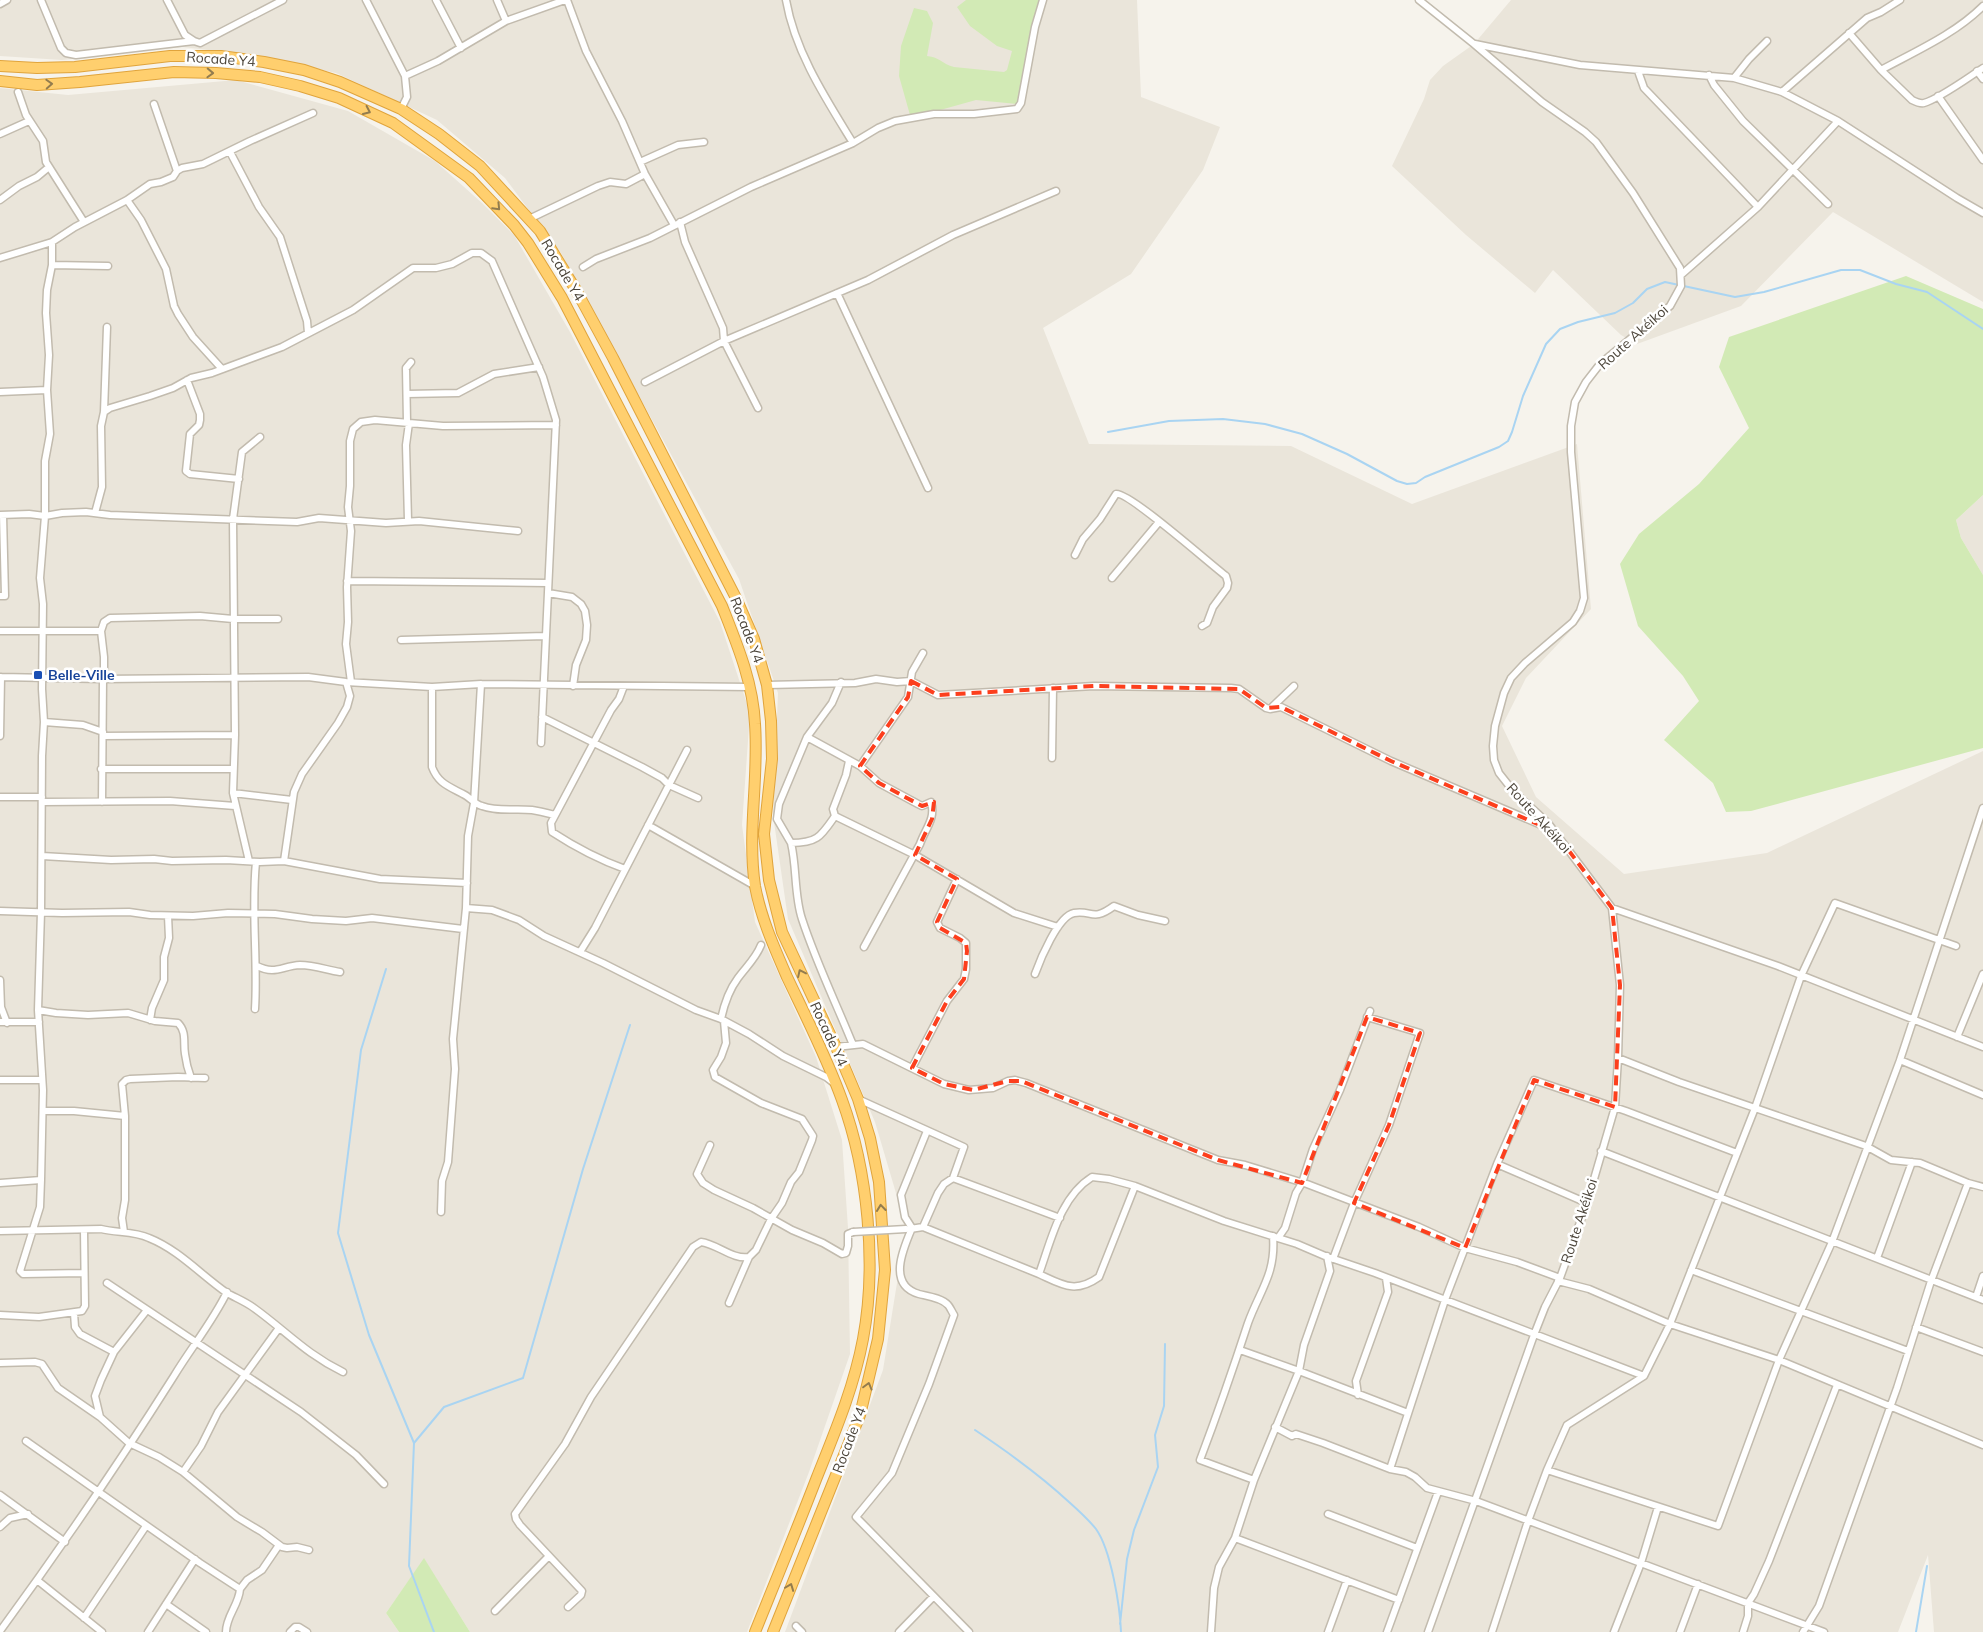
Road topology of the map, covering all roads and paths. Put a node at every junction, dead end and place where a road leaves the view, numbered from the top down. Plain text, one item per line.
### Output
1 (7, 0) edge
2 (41, 0) edge
3 (167, 0) edge
4 (284, 0) edge
5 (366, 0) edge
6 (436, 0) edge
7 (497, 0) edge
8 (566, 0) edge
9 (786, 0) edge
10 (1043, 0) edge
11 (1419, 0) edge
12 (1900, 0) edge
13 (0, 4) edge
14 (1983, 6) edge
15 (506, 21) junction
16 (1849, 33) junction
17 (194, 41) junction
18 (1767, 41) dead end
19 (1474, 44) junction
20 (461, 48) junction
21 (0, 66) edge
22 (1881, 70) junction
23 (1980, 70) edge
24 (1638, 71) junction
25 (1709, 75) junction
26 (405, 76) junction
27 (1734, 78) junction
28 (1983, 79) edge
29 (0, 81) edge
30 (18, 92) dead end
31 (1782, 92) junction
32 (1938, 96) junction
33 (154, 104) dead end
34 (401, 109) junction
35 (313, 112) dead end
36 (29, 121) junction
37 (1838, 122) junction
38 (0, 134) edge
39 (704, 142) dead end
40 (853, 143) junction
41 (230, 152) junction
42 (1983, 160) edge
43 (640, 162) junction
44 (48, 167) junction
45 (1795, 170) junction
46 (177, 171) junction
47 (645, 174) junction
48 (1056, 191) dead end
49 (0, 200) edge
50 (127, 200) junction
51 (1828, 204) dead end
52 (1758, 207) junction
53 (1983, 213) edge
54 (529, 219) junction
55 (84, 222) junction
56 (677, 224) junction
57 (52, 242) junction
58 (0, 258) edge
59 (52, 265) junction
60 (108, 266) dead end
61 (584, 267) dead end
62 (1681, 275) junction
63 (837, 293) junction
64 (107, 327) dead end
65 (308, 333) junction
66 (724, 340) junction
67 (411, 362) dead end
68 (539, 367) junction
69 (222, 369) junction
70 (187, 380) junction
71 (645, 382) dead end
72 (47, 390) junction
73 (0, 392) edge
74 (407, 394) junction
75 (758, 408) dead end
76 (104, 412) junction
77 (408, 423) junction
78 (556, 425) junction
79 (260, 437) dead end
80 (239, 479) junction
81 (928, 488) dead end
82 (95, 513) junction
83 (2, 515) edge
84 (45, 516) junction
85 (233, 519) junction
86 (349, 520) junction
87 (408, 520) junction
88 (1159, 522) junction
89 (518, 531) dead end
90 (1075, 555) dead end
91 (1112, 578) dead end
92 (347, 581) junction
93 (548, 583) junction
94 (548, 593) junction
95 (0, 596) edge
96 (233, 619) junction
97 (278, 619) dead end
98 (1202, 626) dead end
99 (0, 631) edge
100 (101, 631) junction
101 (44, 632) junction
102 (546, 636) junction
103 (401, 640) dead end
104 (923, 653) dead end
105 (42, 677) junction
106 (0, 678) edge
107 (235, 678) junction
108 (104, 679) junction
109 (349, 682) junction
110 (841, 682) junction
111 (911, 682) junction
112 (481, 684) junction
113 (767, 684) junction
114 (544, 685) junction
115 (573, 686) junction
116 (624, 686) junction
117 (1294, 686) dead end
118 (432, 687) junction
119 (750, 687) junction
120 (1053, 688) junction
121 (1270, 710) junction
122 (542, 717) junction
123 (1, 722) edge
124 (44, 722) junction
125 (103, 734) junction
126 (235, 735) junction
127 (0, 736) edge
128 (808, 737) junction
129 (540, 743) dead end
130 (593, 743) junction
131 (687, 750) dead end
132 (1052, 758) dead end
133 (849, 761) junction
134 (860, 766) junction
135 (101, 769) junction
136 (233, 769) junction
137 (669, 784) junction
138 (233, 793) junction
139 (0, 797) edge
140 (698, 798) dead end
141 (42, 800) junction
142 (292, 800) junction
143 (102, 802) junction
144 (474, 803) junction
145 (235, 806) junction
146 (1983, 808) edge
147 (554, 814) junction
148 (835, 816) junction
149 (648, 825) junction
150 (1554, 831) junction
151 (791, 843) junction
152 (915, 855) junction
153 (42, 856) junction
154 (252, 861) junction
155 (284, 861) junction
156 (625, 870) junction
157 (957, 879) junction
158 (467, 883) junction
159 (756, 886) junction
160 (466, 908) junction
161 (1612, 908) junction
162 (0, 911) edge
163 (41, 912) junction
164 (255, 913) junction
165 (168, 916) junction
166 (1165, 921) dead end
167 (1058, 927) junction
168 (463, 929) junction
169 (1940, 939) junction
170 (761, 945) dead end
171 (1956, 946) dead end
172 (864, 947) dead end
173 (580, 952) junction
174 (257, 966) junction
175 (340, 972) dead end
176 (1035, 974) dead end
177 (1983, 974) edge
178 (1802, 976) junction
179 (0, 980) edge
180 (255, 1009) dead end
181 (38, 1010) junction
182 (150, 1020) junction
183 (722, 1020) junction
184 (1912, 1020) junction
185 (0, 1022) edge
186 (39, 1022) junction
187 (8, 1023) junction
188 (1957, 1038) junction
189 (853, 1045) junction
190 (836, 1047) junction
191 (1983, 1047) edge
192 (1618, 1058) junction
193 (1900, 1060) junction
194 (912, 1068) junction
195 (191, 1078) junction
196 (205, 1078) dead end
197 (0, 1080) edge
198 (42, 1080) junction
199 (835, 1084) junction
200 (1983, 1095) edge
201 (858, 1099) junction
202 (1615, 1108) junction
203 (1755, 1108) junction
204 (43, 1111) junction
205 (125, 1116) junction
206 (927, 1131) junction
207 (710, 1145) dead end
208 (1866, 1146) junction
209 (1601, 1151) junction
210 (1737, 1153) junction
211 (1912, 1162) junction
212 (1497, 1164) junction
213 (953, 1178) junction
214 (42, 1180) junction
215 (0, 1183) edge
216 (1302, 1183) junction
217 (1968, 1183) junction
218 (1135, 1186) junction
219 (1983, 1187) edge
220 (1719, 1198) junction
221 (1354, 1203) junction
222 (1587, 1203) junction
223 (441, 1212) dead end
224 (1060, 1218) junction
225 (771, 1219) junction
226 (924, 1227) junction
227 (909, 1229) junction
228 (84, 1230) junction
229 (0, 1231) edge
230 (33, 1231) junction
231 (124, 1232) junction
232 (1276, 1237) junction
233 (1832, 1242) junction
234 (1466, 1248) junction
235 (749, 1257) junction
236 (1330, 1258) junction
237 (1877, 1258) junction
238 (1691, 1270) junction
239 (84, 1273) junction
240 (1038, 1274) junction
241 (1983, 1276) edge
242 (1386, 1278) junction
243 (1559, 1279) junction
244 (1931, 1281) junction
245 (107, 1284) dead end
246 (227, 1292) junction
247 (1976, 1297) junction
248 (1445, 1300) junction
249 (1983, 1300) edge
250 (729, 1304) dead end
251 (147, 1310) junction
252 (1800, 1310) junction
253 (74, 1314) junction
254 (0, 1315) edge
255 (1670, 1324) junction
256 (1916, 1327) junction
257 (279, 1328) junction
258 (1534, 1335) junction
259 (195, 1342) junction
260 (1240, 1350) junction
261 (1908, 1351) junction
262 (114, 1352) junction
263 (1983, 1352) edge
264 (1778, 1360) junction
265 (0, 1363) edge
266 (1299, 1371) junction
267 (343, 1372) dead end
268 (246, 1376) junction
269 (1644, 1376) junction
270 (1836, 1385) junction
271 (1358, 1394) junction
272 (1890, 1406) junction
273 (1408, 1413) junction
274 (100, 1417) junction
275 (1275, 1427) junction
276 (26, 1442) dead end
277 (130, 1443) junction
278 (1983, 1445) edge
279 (1390, 1469) junction
280 (1547, 1470) junction
281 (183, 1472) junction
282 (1254, 1480) junction
283 (384, 1484) dead end
284 (97, 1492) junction
285 (1438, 1492) junction
286 (0, 1495) edge
287 (1476, 1501) junction
288 (1658, 1507) junction
289 (28, 1514) junction
290 (1328, 1514) dead end
291 (1528, 1521) junction
292 (146, 1526) junction
293 (0, 1527) edge
294 (1235, 1538) junction
295 (65, 1542) junction
296 (279, 1545) junction
297 (1417, 1548) junction
298 (309, 1550) dead end
299 (549, 1556) junction
300 (195, 1559) junction
301 (1641, 1563) junction
302 (38, 1580) junction
303 (1347, 1580) junction
304 (1698, 1584) junction
305 (240, 1589) junction
306 (933, 1597) junction
307 (1399, 1600) junction
308 (1748, 1603) junction
309 (166, 1604) junction
310 (568, 1607) dead end
311 (495, 1611) dead end
312 (84, 1618) junction
313 (1806, 1624) junction
314 (796, 1626) dead end
315 (0, 1630) edge
316 (102, 1632) edge
317 (148, 1632) edge
318 (206, 1632) edge
319 (226, 1632) edge
320 (290, 1632) edge
321 (307, 1632) edge
322 (755, 1632) edge
323 (773, 1632) edge
324 (802, 1632) edge
325 (900, 1632) edge
326 (969, 1632) edge
327 (1211, 1632) edge
328 (1328, 1632) edge
329 (1387, 1632) edge
330 (1428, 1632) edge
331 (1492, 1632) edge
332 (1614, 1632) edge
333 (1680, 1632) edge
334 (1743, 1632) edge
335 (1802, 1632) edge
336 (1824, 1632) edge

1 - 13 street
2 - 17 street
3 - 17 street
4 - 17 street
5 - 26 street
6 - 20 street
7 - 15 street
8 - 15 street
8 - 43 street
9 - 40 street
10 - 40 street
11 - 19 street
12 - 16 street
14 - 22 street
15 - 20 street
16 - 22 street
16 - 31 street
18 - 27 street
19 - 24 street
19 - 62 street
20 - 26 street
21 - 34 highway, Rocade Y4
22 - 32 street
23 - 28 street
23 - 32 street
24 - 25 street
24 - 52 street
25 - 27 street
25 - 45 street
26 - 34 street
27 - 31 street
29 -> 119 highway, Rocade Y4
30 - 36 street
31 - 37 street
32 - 42 street
33 - 46 street
34 - 54 highway, Rocade Y4
35 - 41 street
36 - 38 street
36 - 44 street
37 - 45 street
37 - 53 street
39 - 43 street
40 - 56 street
41 - 46 street
41 - 65 street
43 - 47 street
44 - 49 street
44 - 55 street
45 - 51 street
45 - 52 street
46 - 50 street
47 - 54 street
47 - 56 street
48 - 63 street
50 - 55 street
50 - 69 street
52 - 62 street
54 - 113 highway, Rocade Y4
55 - 57 street
56 - 61 street
56 - 66 street
57 - 58 street
57 - 59 street
59 - 60 street
59 - 72 street
62 - 150 street, Route Akéikoi
63 - 66 street
63 - 81 street
64 - 76 street
65 - 68 street
65 - 69 street
66 - 71 street
66 - 75 street
67 - 74 street
68 - 74 street
68 - 78 street
69 - 70 street
70 - 76 street
70 - 80 street
72 - 73 street
72 - 84 street
74 - 77 street
76 - 82 street
77 - 78 street
77 - 86 street
77 - 87 street
78 - 93 street
79 - 80 street
80 - 85 street
82 - 84 street
82 - 85 street
83 - 84 street
83 - 95 street
84 - 101 street
85 - 86 street
85 - 96 street
86 - 87 street
86 - 92 street
87 - 89 street
88 - 90 street
88 - 91 street
88 - 98 street
92 - 93 street
92 - 109 street
93 - 94 street
94 - 102 street
94 - 115 street
96 - 97 street
96 - 100 street
96 - 107 street
99 - 101 street
100 - 101 street
100 - 108 street
101 - 105 street
102 - 103 street
102 - 114 street
104 - 111 street
105 - 106 street
105 - 108 street
105 - 124 street
106 - 123 street
107 - 108 street
107 - 109 street
107 - 126 street
108 - 125 street
109 - 118 street
109 - 142 street
110 - 111 street
110 - 113 street
110 - 128 street
111 - 120 street
111 - 134 street
112 - 114 street
112 - 118 street
112 - 144 street
190 -> 113 highway, Rocade Y4
114 - 115 street
114 - 122 street
115 - 116 street
116 - 119 street
116 - 130 street
117 - 121 street
118 - 144 street
119 - 159 highway, Rocade Y4
120 - 121 street
120 - 132 street
121 - 150 street
122 - 129 street
122 - 130 street
123 - 127 street
124 - 125 street
124 - 141 street
125 - 126 street
125 - 135 street
126 - 136 street
128 - 133 street
128 - 151 street
130 - 137 street
130 - 147 street
131 - 137 street
133 - 134 street
133 - 148 street
134 - 152 street
135 - 136 street
135 - 143 street
136 - 138 street
137 - 140 street
137 - 149 street
138 - 142 street
138 - 145 street
139 - 141 street
141 - 143 street
141 - 153 street
142 - 155 street
143 - 145 street
144 - 147 street
144 - 158 street
145 - 154 street
146 - 169 street
147 - 156 street
148 - 151 street
148 - 152 street
149 - 156 street
149 - 159 street
150 - 161 street, Route Akéikoi
151 - 189 street
152 - 157 street
152 - 172 street
153 - 154 street
153 - 163 street
154 - 155 street
154 - 164 street
155 - 158 street
156 - 173 street
157 - 167 street
157 - 194 street
158 - 160 street
159 - 199 highway, Rocade Y4
160 - 168 street
160 - 173 street
161 - 178 street
161 - 192 street, Route Akéikoi
162 - 163 street
163 - 165 street
163 - 181 street
164 - 165 street
164 - 168 street
164 - 174 street
165 - 182 street
166 - 167 street
167 - 176 street
168 - 223 street
169 - 171 street
169 - 178 street
169 - 184 street
170 - 183 street
173 - 183 street
174 - 175 street
174 - 180 street
177 - 188 street
178 - 184 street
178 - 203 street
179 - 187 street
181 - 182 street
181 - 186 street
182 - 195 street
183 - 199 street
183 - 225 street
184 - 188 street
184 - 193 street
185 - 187 street
186 - 187 street
186 - 198 street
188 - 191 street
189 - 190 street
189 - 194 street
190 - 201 highway, Rocade Y4
192 - 202 street, Route Akéikoi
192 - 203 street
193 - 200 street
193 - 208 street
194 - 216 street
195 - 196 street
195 - 205 street
197 - 198 street
198 - 204 street
199 - 322 highway, Rocade Y4
201 - 206 street
323 -> 201 highway, Rocade Y4
202 - 209 street, Route Akéikoi
202 - 210 street
202 - 212 street
203 - 208 street
203 - 210 street
204 - 205 street
204 - 214 street
205 - 231 street
206 - 213 street
206 - 227 street
207 - 225 street
208 - 211 street
208 - 233 street
209 - 220 street
209 - 222 street, Route Akéikoi
210 - 220 street
211 - 217 street
211 - 237 street
212 - 222 street
212 - 234 street
213 - 224 street
213 - 226 street
214 - 215 street
214 - 230 street
216 - 221 street
216 - 221 street
216 - 232 street
217 - 219 street
217 - 244 street
218 - 224 street
218 - 232 street
218 - 240 street
220 - 233 street
220 - 238 street
221 - 234 street
221 - 236 street
222 - 243 street, Route Akéikoi
224 - 240 street
225 - 227 street, bridge
225 - 235 street
226 - 227 street
226 - 240 street
227 - 306 street
228 - 230 street
228 - 231 street
228 - 239 street
229 - 230 street
230 - 239 street
231 - 246 street
232 - 236 street
232 - 260 street
233 - 237 street
233 - 252 street
234 - 243 street
234 - 248 street
235 - 250 street
235 - 299 street
236 - 242 street
236 - 266 street
237 - 244 street
238 - 252 street
238 - 255 street
239 - 253 street
241 - 247 street
242 - 248 street
242 - 271 street
243 - 255 street
243 - 258 street, Route Akéikoi
244 - 247 street
244 - 256 street
245 - 251 street
246 - 257 street
246 - 259 street
247 - 249 street
248 - 258 street
248 - 273 street
251 - 259 street
251 - 262 street
252 - 261 street
252 - 264 street
253 - 254 street
253 - 262 street
255 - 264 street
255 - 269 street
256 - 261 street
256 - 263 street
257 - 267 street
257 - 268 street
258 - 269 street
258 - 287 street, Route Akéikoi
259 - 268 street
259 - 277 street
260 - 266 street
260 - 282 street
261 - 272 street
262 - 274 street
264 - 270 street
264 - 288 street
265 - 274 street
266 - 271 street
266 - 275 street
268 - 281 street
268 - 283 street
269 - 280 street
270 - 272 street
270 - 308 street
271 - 273 street
272 - 278 street
272 - 313 street
273 - 279 street
274 - 277 street
275 - 279 street
275 - 282 street
276 - 284 street
277 - 281 street
277 - 284 street
279 - 285 street
280 - 288 street
280 - 291 street
281 - 296 street
282 - 294 street
284 - 292 street
284 - 295 street
285 - 287 street
285 - 297 street
286 - 289 street
287 - 291 street
287 - 330 street, Route Akéikoi
288 - 301 street
289 - 293 street
289 - 295 street
290 - 297 street
291 - 301 street
291 - 331 street
292 - 300 street
292 - 312 street
294 - 303 street
294 - 327 street
295 - 302 street
296 - 298 street
296 - 305 street
297 - 307 street
299 - 310 street
299 - 311 street
300 - 305 street
300 - 309 street
301 - 304 street
301 - 332 street
302 - 312 street
302 - 315 street
303 - 307 street
303 - 328 street
304 - 308 street
304 - 333 street
305 - 319 street
306 - 325 street
306 - 326 street
307 - 329 street
308 - 313 street
308 - 334 street
309 - 317 street
309 - 318 street
312 - 316 street
313 - 335 street
313 - 336 street
314 - 324 street
320 - 321 street

